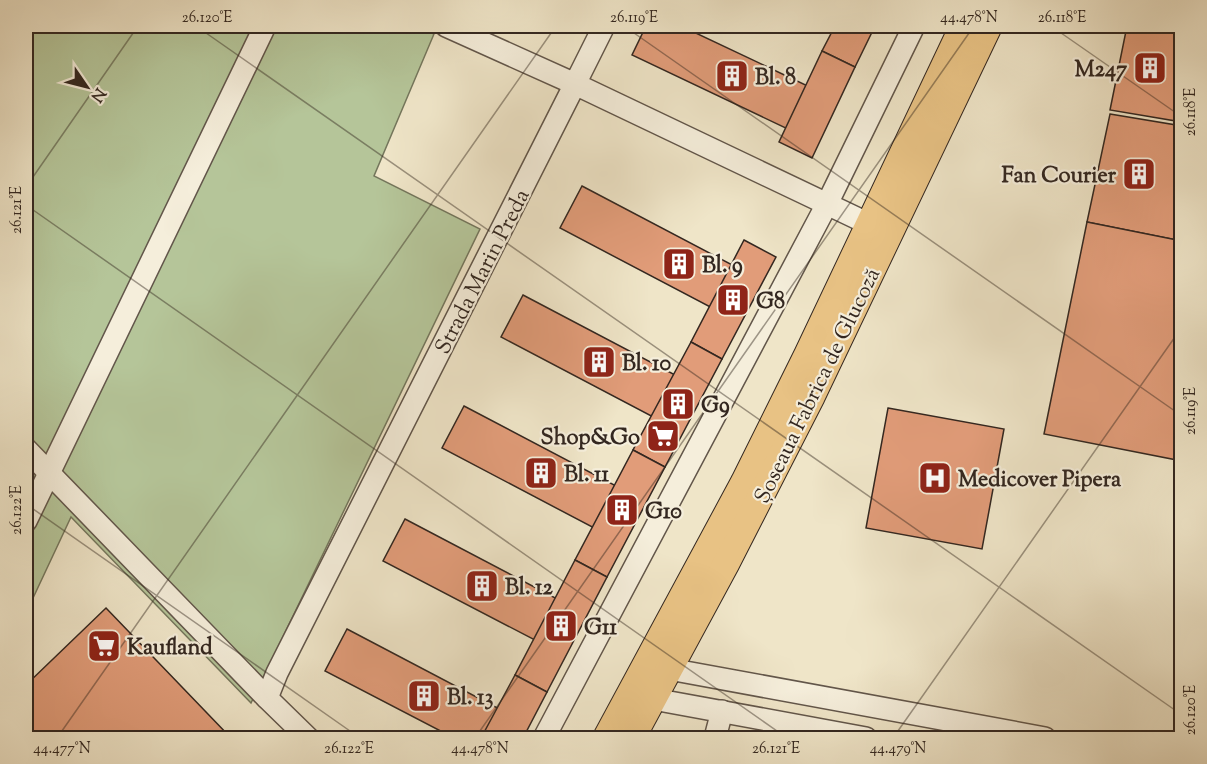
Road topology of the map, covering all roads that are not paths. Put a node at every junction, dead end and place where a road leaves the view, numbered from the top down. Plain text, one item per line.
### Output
1 (265, 26) edge
2 (446, 26) edge
3 (604, 26) edge
4 (914, 26) edge
5 (963, 26) edge
6 (989, 26) edge
7 (576, 84) junction
8 (827, 204) junction
9 (869, 224) junction
10 (26, 449) edge
11 (49, 473) junction
12 (26, 521) edge
13 (669, 669) junction
14 (267, 698) junction
15 (653, 699) junction
16 (722, 711) junction
17 (308, 738) edge
18 (544, 738) edge
19 (606, 738) edge
20 (632, 738) edge
21 (716, 738) edge
22 (866, 738) edge
23 (1045, 738) edge

1 - 11 street
2 - 7 street
3 - 7 street, Strada Marin Preda
4 - 8 street
5 - 9 main road, Șoseaua Fabrica de Glucoză
6 - 13 main road, Șoseaua Fabrica de Glucoză
7 - 8 street
7 - 14 street, Strada Marin Preda
8 - 9 street
8 - 18 street
9 - 19 main road, Șoseaua Fabrica de Glucoză
10 - 11 street
11 - 12 street
11 - 14 street
13 - 15 main road, Șoseaua Fabrica de Glucoză
13 - 23 street
14 - 17 street
15 - 16 street
15 - 20 main road, Șoseaua Fabrica de Glucoză
16 - 21 street
16 - 22 street

